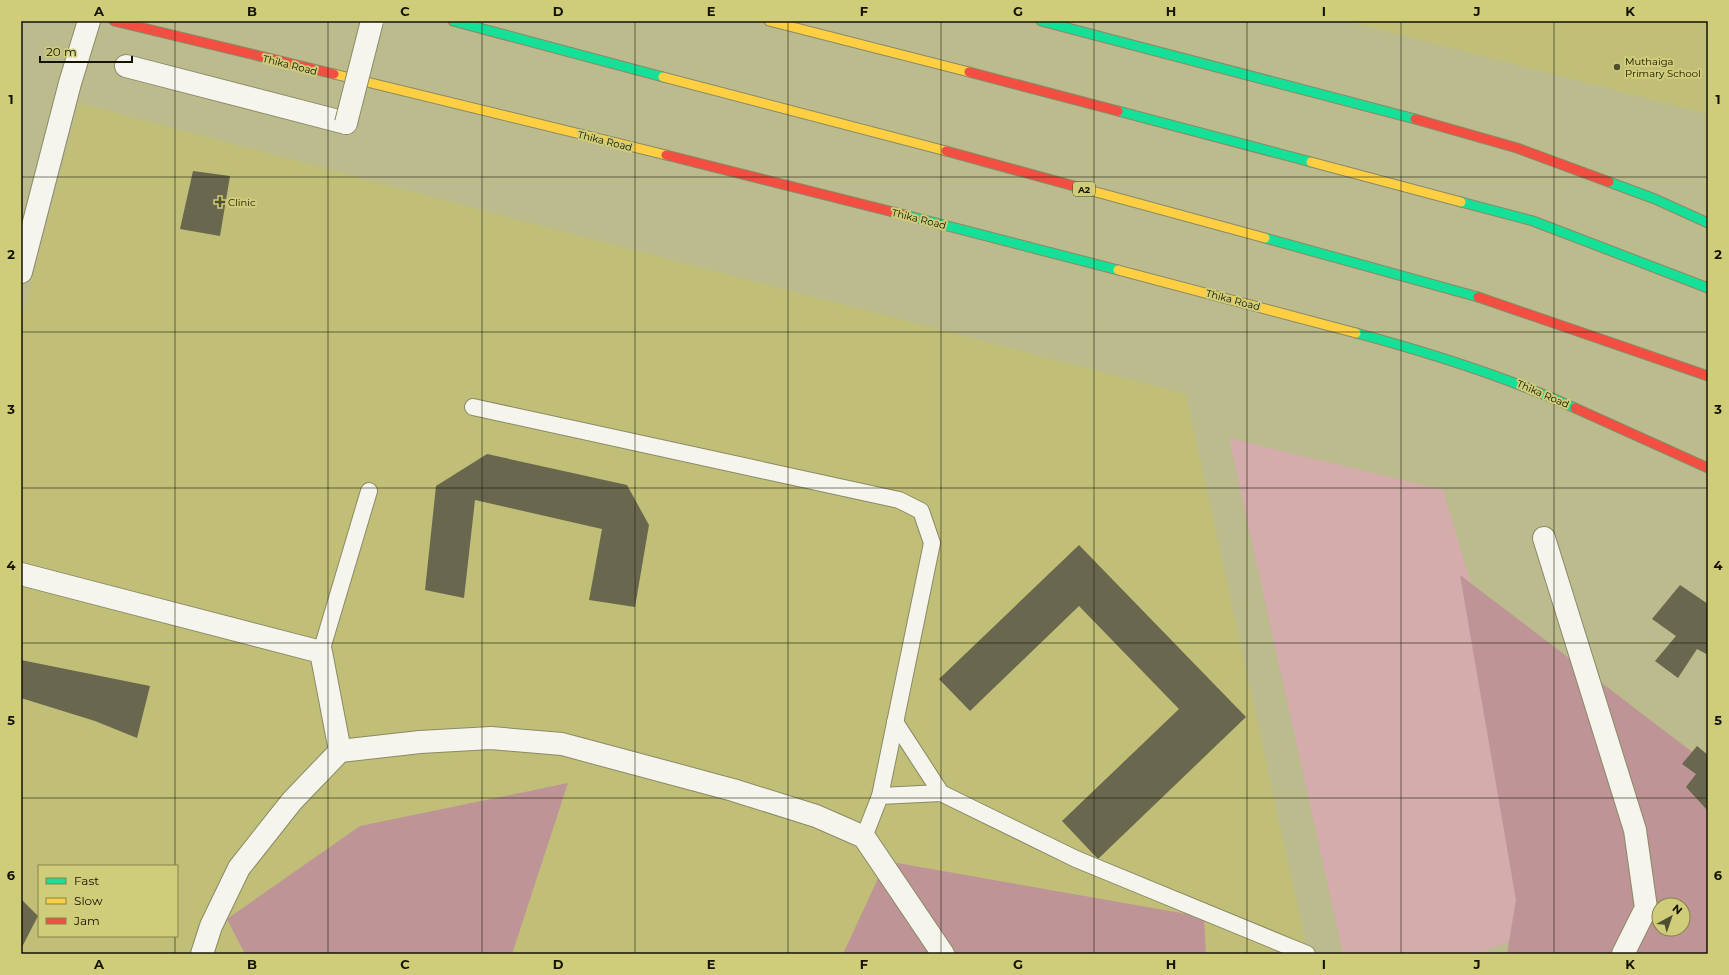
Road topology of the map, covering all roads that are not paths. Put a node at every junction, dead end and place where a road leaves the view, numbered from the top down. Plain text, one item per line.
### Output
1 (89, 21) edge
2 (114, 21) edge
3 (372, 21) edge
4 (453, 21) edge
5 (768, 21) edge
6 (1041, 21) edge
7 (126, 66) dead end
8 (28, 220) edge
9 (1708, 222) edge
10 (21, 272) edge
11 (1708, 288) edge
12 (1708, 376) edge
13 (473, 407) dead end
14 (1708, 468) edge
15 (369, 491) dead end
16 (1544, 538) dead end
17 (21, 574) edge
18 (320, 652) junction
19 (895, 722) junction
20 (340, 751) junction
21 (941, 793) junction
22 (880, 796) junction
23 (864, 837) junction
24 (202, 954) edge
25 (943, 954) edge
26 (1308, 954) edge
27 (1623, 954) edge

1 - 8 street
2 - 14 main road, Thika Road
3 - 7 street, bridge
4 - 12 main road, A2
5 - 11 main road
6 - 9 main road
8 - 10 street
13 - 19 lane
15 - 18 lane
16 - 27 street
17 - 18 street
18 - 20 street
19 - 21 lane
19 - 22 lane
20 - 23 street
20 - 24 street
21 - 22 lane
21 - 26 lane
22 - 23 lane
23 - 25 street

